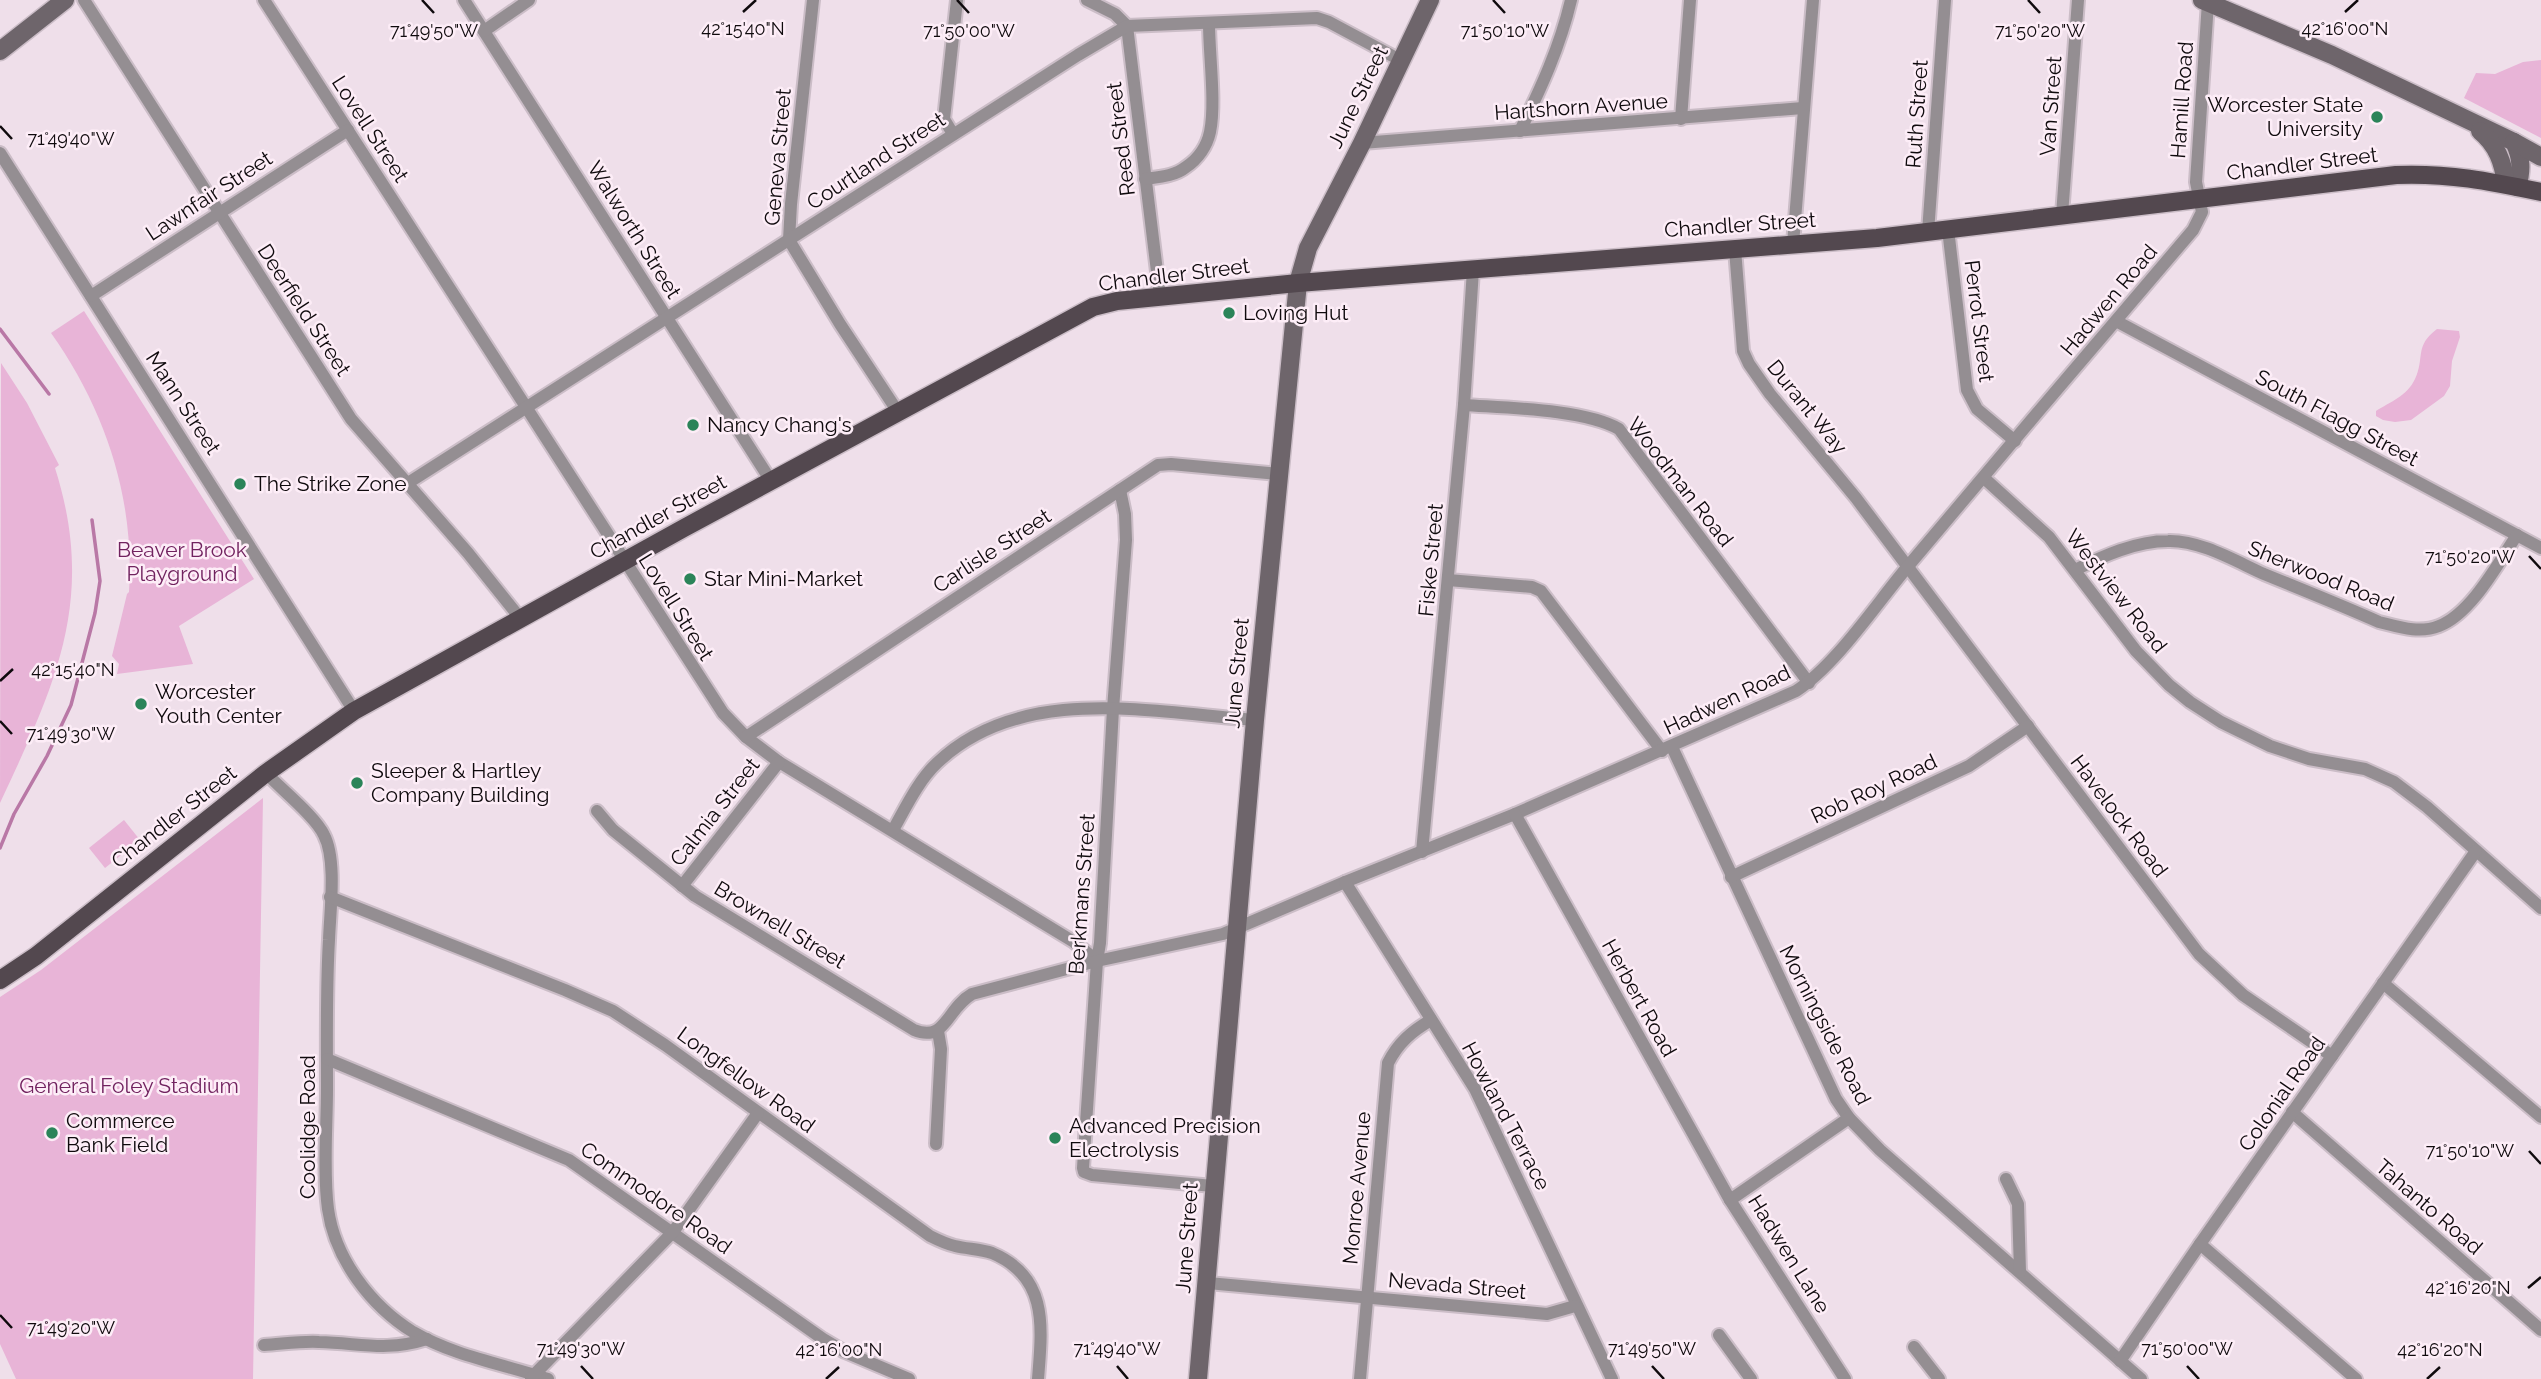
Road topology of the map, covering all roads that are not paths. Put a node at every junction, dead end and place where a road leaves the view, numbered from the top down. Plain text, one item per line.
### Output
1 (65, 0) edge
2 (84, 0) edge
3 (264, 0) edge
4 (464, 0) edge
5 (529, 0) edge
6 (813, 0) edge
7 (957, 0) edge
8 (1087, 0) edge
9 (1430, 0) edge
10 (1571, 0) edge
11 (1690, 0) edge
12 (1813, 0) edge
13 (1945, 0) edge
14 (2078, 0) edge
15 (2205, 1) edge
16 (1209, 23) junction
17 (1127, 26) junction
18 (484, 31) junction
19 (0, 51) edge
20 (1400, 60) junction
21 (1803, 108) junction
22 (2463, 118) junction
23 (1681, 119) junction
24 (348, 130) junction
25 (1520, 131) junction
26 (953, 134) junction
27 (2514, 142) junction
28 (1362, 143) junction
29 (0, 153) edge
30 (2541, 157) edge
31 (1145, 179) junction
32 (2512, 185) junction
33 (2541, 192) edge
34 (2200, 199) junction
35 (219, 213) junction
36 (2062, 215) junction
37 (1948, 229) junction
38 (1928, 232) junction
39 (789, 240) junction
40 (1793, 244) junction
41 (1735, 249) junction
42 (1473, 270) junction
43 (1298, 283) junction
44 (91, 296) junction
45 (1160, 296) junction
46 (666, 317) junction
47 (2116, 321) junction
48 (1464, 405) junction
49 (526, 407) junction
50 (898, 412) junction
51 (2015, 441) junction
52 (1279, 474) junction
53 (1984, 478) junction
54 (771, 481) junction
55 (408, 483) junction
56 (1120, 490) junction
57 (2517, 535) junction
58 (2541, 548) edge
59 (625, 562) junction
60 (1907, 566) junction
61 (2075, 570) junction
62 (1448, 580) junction
63 (520, 618) junction
64 (1809, 683) junction
65 (1113, 709) junction
66 (354, 711) junction
67 (1255, 720) junction
68 (2028, 726) junction
69 (746, 737) junction
70 (1667, 749) junction
71 (779, 762) junction
72 (267, 773) junction
73 (597, 811) dead end
74 (1515, 814) junction
75 (892, 830) junction
76 (2476, 851) junction
77 (1422, 852) junction
78 (1731, 877) junction
79 (1345, 882) junction
80 (682, 886) junction
81 (330, 897) junction
82 (2541, 908) edge
83 (1237, 927) junction
84 (1097, 961) junction
85 (0, 980) edge
86 (2383, 983) junction
87 (1431, 1020) junction
88 (938, 1031) junction
89 (2332, 1056) junction
90 (327, 1059) junction
91 (2292, 1112) junction
92 (758, 1114) junction
93 (2541, 1117) edge
94 (1849, 1118) junction
95 (936, 1144) dead end
96 (2006, 1179) dead end
97 (1213, 1186) junction
98 (1730, 1200) junction
99 (673, 1233) junction
100 (2200, 1244) junction
101 (2020, 1272) junction
102 (1208, 1283) junction
103 (1366, 1298) junction
104 (1576, 1306) junction
105 (2541, 1330) edge
106 (1719, 1335) dead end
107 (427, 1339) junction
108 (264, 1345) dead end
109 (1914, 1347) dead end
110 (2120, 1361) junction
111 (532, 1377) edge
112 (548, 1379) edge
113 (909, 1379) edge
114 (1038, 1379) edge
115 (1198, 1379) edge
116 (1360, 1379) edge
117 (1612, 1379) edge
118 (1751, 1379) edge
119 (1845, 1379) edge
120 (1940, 1379) edge
121 (2141, 1379) edge
122 (2356, 1379) edge

1 - 19 street
2 - 35 street, Deerfield Street
3 - 24 street, Lovell Street
4 - 18 street, Walworth Street
5 - 18 street
6 - 39 street, Geneva Street
7 - 26 street
8 - 17 street
9 - 20 street, June Street
10 - 25 street
11 - 23 street
12 - 21 street
13 - 38 street, Ruth Street
14 - 36 street, Van Street
15 - 22 street
15 - 34 street, Hamill Road
16 - 17 street, Courtland Street
16 - 20 street, Courtland Street
16 - 31 street
17 - 26 street, Courtland Street
17 - 31 street, Reed Street
18 - 46 street, Walworth Street
20 - 28 street, June Street
21 - 23 street, Hartshorn Avenue
21 - 40 street
22 - 27 street
22 - 32 street
23 - 25 street, Hartshorn Avenue
24 - 35 street, Lawnfair Street
24 - 49 street, Lovell Street
25 - 28 street, Hartshorn Avenue
26 - 39 street, Courtland Street
27 - 30 street
27 - 32 street
28 - 43 street, June Street
29 - 44 street, Mann Street
31 - 45 street, Reed Street
32 - 33 main road, Chandler Street
32 - 34 main road, Chandler Street
34 - 36 main road, Chandler Street
34 - 47 street, Hadwen Road
35 - 44 street, Lawnfair Street
35 - 55 street, Deerfield Street
36 - 37 main road, Chandler Street
37 - 38 main road, Chandler Street
37 - 51 street, Perrot Street
38 - 40 main road, Chandler Street
39 - 46 street, Courtland Street
39 - 50 street, Geneva Street
40 - 41 main road, Chandler Street
41 - 42 main road, Chandler Street
41 - 60 street, Durant Way
42 - 43 main road, Chandler Street
42 - 48 street, Fiske Street
43 - 45 main road, Chandler Street
43 - 52 street, June Street
44 - 66 street, Mann Street
45 - 50 main road, Chandler Street
46 - 49 street, Courtland Street
46 - 54 street, Walworth Street
47 - 51 street, Hadwen Road
47 - 57 street, South Flagg Street
48 - 62 street, Fiske Street
48 - 64 street, Woodman Road
49 - 55 street, Courtland Street
49 - 59 street, Lovell Street
50 - 54 main road, Chandler Street
51 - 53 street, Hadwen Road
52 - 56 street, Carlisle Street
52 - 67 street, June Street
53 - 60 street, Hadwen Road
53 - 61 street, Westview Road
54 - 59 main road, Chandler Street
55 - 63 street, Deerfield Street
56 - 65 street, Berkmans Street
56 - 69 street, Carlisle Street
57 - 58 street, South Flagg Street
57 - 61 street, Sherwood Road
59 - 63 main road, Chandler Street
59 - 69 street, Lovell Street
60 - 64 street, Hadwen Road
60 - 68 street, Havelock Road
61 - 76 street, Westview Road
62 - 70 street, Morningside Road
62 - 77 street, Fiske Street
63 - 66 main road, Chandler Street
64 - 70 street, Hadwen Road
65 - 67 street
65 - 75 street
65 - 84 street, Berkmans Street
66 - 72 main road, Chandler Street
67 - 83 street, June Street
68 - 78 street, Rob Roy Road
68 - 89 street, Havelock Road
69 - 71 street, Lovell Street
70 - 74 street, Hadwen Road
70 - 78 street, Morningside Road
71 - 75 street, Lovell Street
71 - 80 street, Calmia Street
72 - 81 street, Coolidge Road
72 - 85 main road, Chandler Street
73 - 80 street, Brownell Street
74 - 77 street, Hadwen Road
74 - 98 street, Herbert Road
75 - 84 street, Lovell Street
76 - 82 street, Westview Road
76 - 86 street, Colonial Road
77 - 79 street, Hadwen Road
78 - 94 street, Morningside Road
79 - 83 street, Hadwen Road
79 - 87 street, Howland Terrace
80 - 88 street, Brownell Street
81 - 90 street, Coolidge Road
81 - 92 street, Longfellow Road
83 - 84 street
83 - 97 street, June Street
84 - 88 street
84 - 97 street, Berkmans Street
86 - 89 street, Colonial Road
86 - 93 street
87 - 103 street, Monroe Avenue
87 - 104 street, Howland Terrace
88 - 95 street
89 - 91 street, Colonial Road
90 - 99 street, Commodore Road
90 - 107 street, Coolidge Road
91 - 100 street, Colonial Road
91 - 105 street, Tahanto Road
92 - 99 street
92 - 114 street, Longfellow Road
94 - 98 street, Hadwen Lane
94 - 101 street, Morningside Road
96 - 101 street
97 - 102 street, June Street
98 - 119 street, Hadwen Lane
99 - 111 street
99 - 113 street, Commodore Road
100 - 110 street, Colonial Road
100 - 122 street
101 - 110 street, Morningside Road
102 - 103 street, Nevada Street
102 - 115 street, June Street
103 - 104 street, Nevada Street
103 - 116 street, Monroe Avenue
104 - 117 street, Howland Terrace
106 - 118 street
107 - 108 street
107 - 111 street, Coolidge Road
109 - 120 street
110 - 121 street, Morningside Road
111 - 112 street, Coolidge Road

